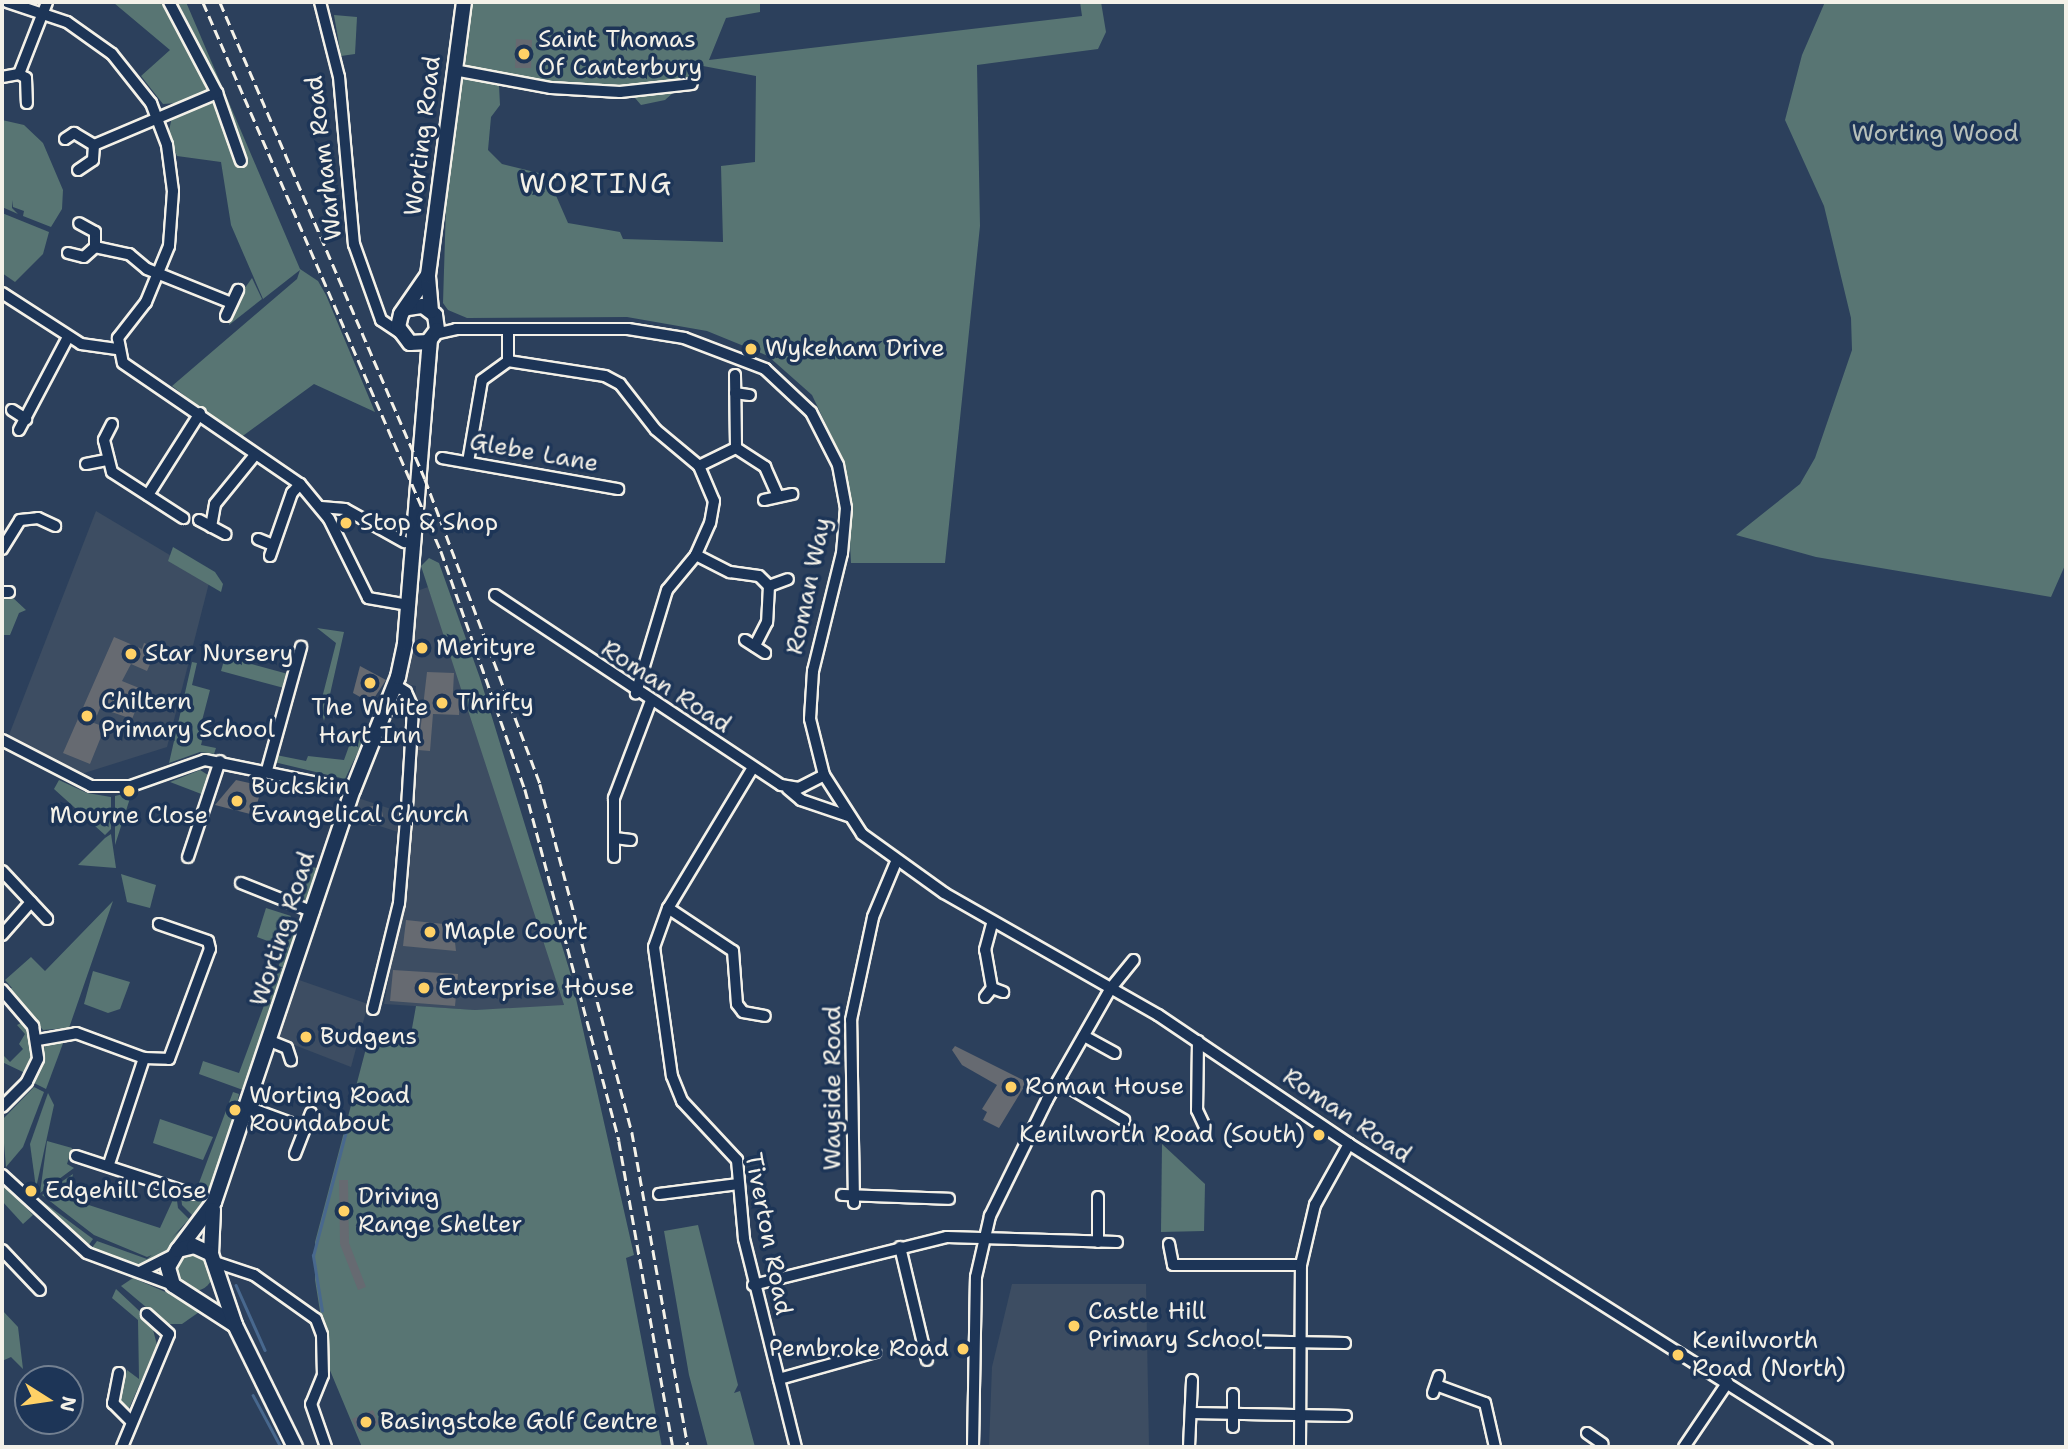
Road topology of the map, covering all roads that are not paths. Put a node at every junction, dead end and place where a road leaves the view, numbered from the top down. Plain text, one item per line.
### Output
1 (7, 2) edge
2 (169, 2) edge
3 (320, 2) edge
4 (464, 2) edge
5 (45, 6) edge
6 (454, 70) junction
7 (19, 74) junction
8 (2, 77) edge
9 (692, 83) dead end
10 (217, 93) junction
11 (27, 103) dead end
12 (157, 117) junction
13 (65, 139) dead end
14 (94, 145) junction
15 (241, 161) dead end
16 (78, 170) dead end
17 (79, 223) dead end
18 (96, 247) junction
19 (68, 253) dead end
20 (160, 275) junction
21 (428, 275) junction
22 (237, 290) dead end
23 (2, 293) edge
24 (229, 302) junction
25 (378, 307) junction
26 (405, 311) junction
27 (226, 316) dead end
28 (433, 326) junction
29 (508, 329) junction
30 (68, 337) junction
31 (405, 338) junction
32 (117, 348) junction
33 (508, 361) junction
34 (735, 375) dead end
35 (425, 380) junction
36 (735, 393) junction
37 (750, 395) dead end
38 (12, 410) dead end
39 (200, 413) junction
40 (26, 419) junction
41 (112, 424) dead end
42 (19, 430) dead end
43 (736, 449) junction
44 (254, 454) junction
45 (442, 458) dead end
46 (107, 460) junction
47 (468, 462) junction
48 (86, 464) dead end
49 (699, 466) junction
50 (300, 484) junction
51 (618, 489) dead end
52 (792, 494) dead end
53 (148, 495) junction
54 (778, 496) junction
55 (764, 500) dead end
56 (321, 506) junction
57 (183, 517) dead end
58 (199, 520) dead end
59 (400, 524) dead end
60 (55, 526) dead end
61 (211, 527) junction
62 (225, 534) dead end
63 (393, 536) junction
64 (258, 540) dead end
65 (404, 542) dead end
66 (2, 549) edge
67 (696, 555) junction
68 (788, 579) dead end
69 (769, 586) junction
70 (495, 595) dead end
71 (408, 605) junction
72 (301, 647) dead end
73 (765, 653) dead end
74 (395, 685) junction
75 (636, 693) junction
76 (650, 703) junction
77 (2, 740) edge
78 (220, 761) junction
79 (752, 769) junction
80 (267, 770) junction
81 (824, 775) junction
82 (788, 789) junction
83 (353, 790) junction
84 (848, 817) junction
85 (615, 838) junction
86 (631, 840) dead end
87 (188, 857) dead end
88 (614, 857) dead end
89 (896, 862) junction
90 (2, 871) edge
91 (241, 883) dead end
92 (31, 902) junction
93 (668, 908) junction
94 (313, 912) junction
95 (47, 919) dead end
96 (159, 923) dead end
97 (992, 923) junction
98 (2, 935) edge
99 (1134, 960) dead end
100 (1111, 988) junction
101 (2, 990) edge
102 (1003, 992) dead end
103 (373, 1009) dead end
104 (765, 1015) dead end
105 (1084, 1036) junction
106 (38, 1040) junction
107 (270, 1041) junction
108 (1198, 1041) junction
109 (1115, 1053) dead end
110 (144, 1058) junction
111 (291, 1060) dead end
112 (1058, 1081) junction
113 (2, 1107) edge
114 (247, 1107) junction
115 (311, 1113) dead end
116 (1124, 1120) dead end
117 (1204, 1125) dead end
118 (304, 1128) junction
119 (1349, 1144) junction
120 (295, 1154) dead end
121 (76, 1156) dead end
122 (109, 1164) junction
123 (2, 1175) edge
124 (674, 1180) dead end
125 (738, 1184) junction
126 (676, 1192) junction
127 (192, 1194) dead end
128 (659, 1194) dead end
129 (842, 1195) dead end
130 (1098, 1197) dead end
131 (854, 1199) junction
132 (949, 1199) dead end
133 (214, 1202) junction
134 (982, 1240) junction
135 (1098, 1242) junction
136 (1117, 1242) dead end
137 (1171, 1243) dead end
138 (900, 1247) junction
139 (2, 1250) edge
140 (175, 1253) junction
141 (213, 1258) junction
142 (1301, 1265) junction
143 (240, 1268) junction
144 (140, 1272) junction
145 (220, 1284) junction
146 (173, 1285) junction
147 (753, 1285) junction
148 (40, 1290) dead end
149 (198, 1300) junction
150 (147, 1314) dead end
151 (235, 1325) junction
152 (1236, 1341) dead end
153 (1299, 1342) junction
154 (1345, 1343) dead end
155 (875, 1352) dead end
156 (927, 1360) dead end
157 (119, 1373) dead end
158 (779, 1378) junction
159 (1192, 1380) dead end
160 (1728, 1382) junction
161 (1436, 1385) dead end
162 (1233, 1394) dead end
163 (1192, 1413) junction
164 (1300, 1416) junction
165 (1346, 1416) dead end
166 (131, 1421) junction
167 (1233, 1421) junction
168 (122, 1447) edge
169 (295, 1447) edge
170 (326, 1447) edge
171 (796, 1447) edge
172 (973, 1447) edge
173 (1189, 1447) edge
174 (1300, 1447) edge
175 (1494, 1447) edge
176 (1685, 1447) edge
177 (1827, 1447) edge

1 - 5 street
2 - 10 street
3 - 25 street, Warham Road
4 - 6 main road, Worting Road
5 - 7 street
5 - 12 street
6 - 9 street
6 - 21 main road, Worting Road
7 - 8 street
7 - 11 street
10 - 12 street
10 - 15 street
12 - 14 street
12 - 20 street
13 - 14 street
14 - 16 street
17 - 18 street
18 - 19 street
18 - 20 street
20 - 24 street
20 - 32 street
21 - 26 main road, Worting Road
21 - 28 main road, Worting Road
22 - 24 street
23 - 30 street
24 - 27 street
25 - 26 street
25 - 31 street, Warham Road
26 - 28 main road
26 - 31 main road
28 - 29 street, Roman Way
28 - 31 main road
28 - 35 main road, Worting Road
29 - 33 street
29 - 81 street, Roman Way
30 - 32 street
30 - 40 street
31 - 35 main road, Worting Road
32 - 39 street
33 - 47 street
33 - 49 street
34 - 36 street
35 - 71 main road, Worting Road
36 - 37 street
36 - 43 street
38 - 40 street
39 - 44 street
39 - 53 street
40 - 42 street
41 - 46 street
43 - 49 street
43 - 54 street
44 - 50 street
44 - 61 street
45 - 47 street, Glebe Lane
46 - 48 street
46 - 53 street
47 - 51 street, Glebe Lane
49 - 67 street
50 - 56 street
50 - 64 street
52 - 54 street
53 - 57 street
54 - 55 street
56 - 63 street
56 - 71 street
58 - 61 street
59 - 63 street
60 - 66 street
61 - 62 street
63 - 65 street
67 - 69 street
67 - 75 street
68 - 69 street
69 - 73 street
70 - 75 street, Roman Road
71 - 74 main road, Worting Road
72 - 80 street
74 - 83 main road, Worting Road
74 - 103 street
75 - 76 street, Roman Road
76 - 79 street, Roman Road
76 - 85 street
77 - 78 street
78 - 80 street
78 - 87 street
79 - 82 street, Roman Road
79 - 93 street, Tiverton Road
80 - 83 street
81 - 82 street
81 - 84 street, Roman Road
82 - 84 street, Roman Road
83 - 94 main road, Worting Road
84 - 89 street, Roman Road
85 - 86 street
85 - 88 street
89 - 97 street, Roman Road
89 - 131 street, Wayside Road
90 - 92 street
91 - 94 street
92 - 95 street
92 - 98 street
93 - 104 street
93 - 125 street, Tiverton Road
94 - 107 main road, Worting Road
96 - 110 street
97 - 100 street, Roman Road
97 - 102 street
99 - 100 street
100 - 105 street
100 - 108 street, Roman Road
101 - 106 street
105 - 109 street
105 - 112 street
106 - 110 street
106 - 113 street
107 - 111 street
107 - 114 main road, Worting Road
108 - 117 street
108 - 119 street, Roman Road
110 - 122 street
112 - 116 street
112 - 134 street
114 - 118 street
114 - 133 main road, Worting Road
115 - 118 street
118 - 120 street
119 - 142 street
119 - 160 street, Roman Road
121 - 122 street
122 - 127 street
123 - 144 street
124 - 126 street
125 - 126 street
125 - 147 street, Tiverton Road
126 - 128 street
129 - 131 street, Wayside Road
130 - 135 street
131 - 132 street, Wayside Road
133 - 140 main road, Worting Road
133 - 141 main road, Worting Road
134 - 135 street
134 - 138 street
134 - 172 street
135 - 136 street
137 - 142 street
138 - 147 street
138 - 156 street
139 - 148 street
140 - 141 main road
140 - 144 street
140 - 146 main road
141 - 143 street
141 - 145 main road
142 - 153 street
143 - 145 street
143 - 170 street
144 - 146 street
145 - 149 main road
145 - 151 main road
146 - 149 main road
147 - 158 street, Tiverton Road
149 - 151 main road
150 - 166 street
151 - 169 main road
152 - 153 street
153 - 154 street
153 - 164 street
155 - 158 street
157 - 166 street
158 - 171 street, Tiverton Road
159 - 163 street
160 - 176 street
160 - 177 street, Roman Road
161 - 175 street
162 - 167 street
163 - 167 street
163 - 173 street
164 - 165 street
164 - 167 street
164 - 174 street
166 - 168 street

